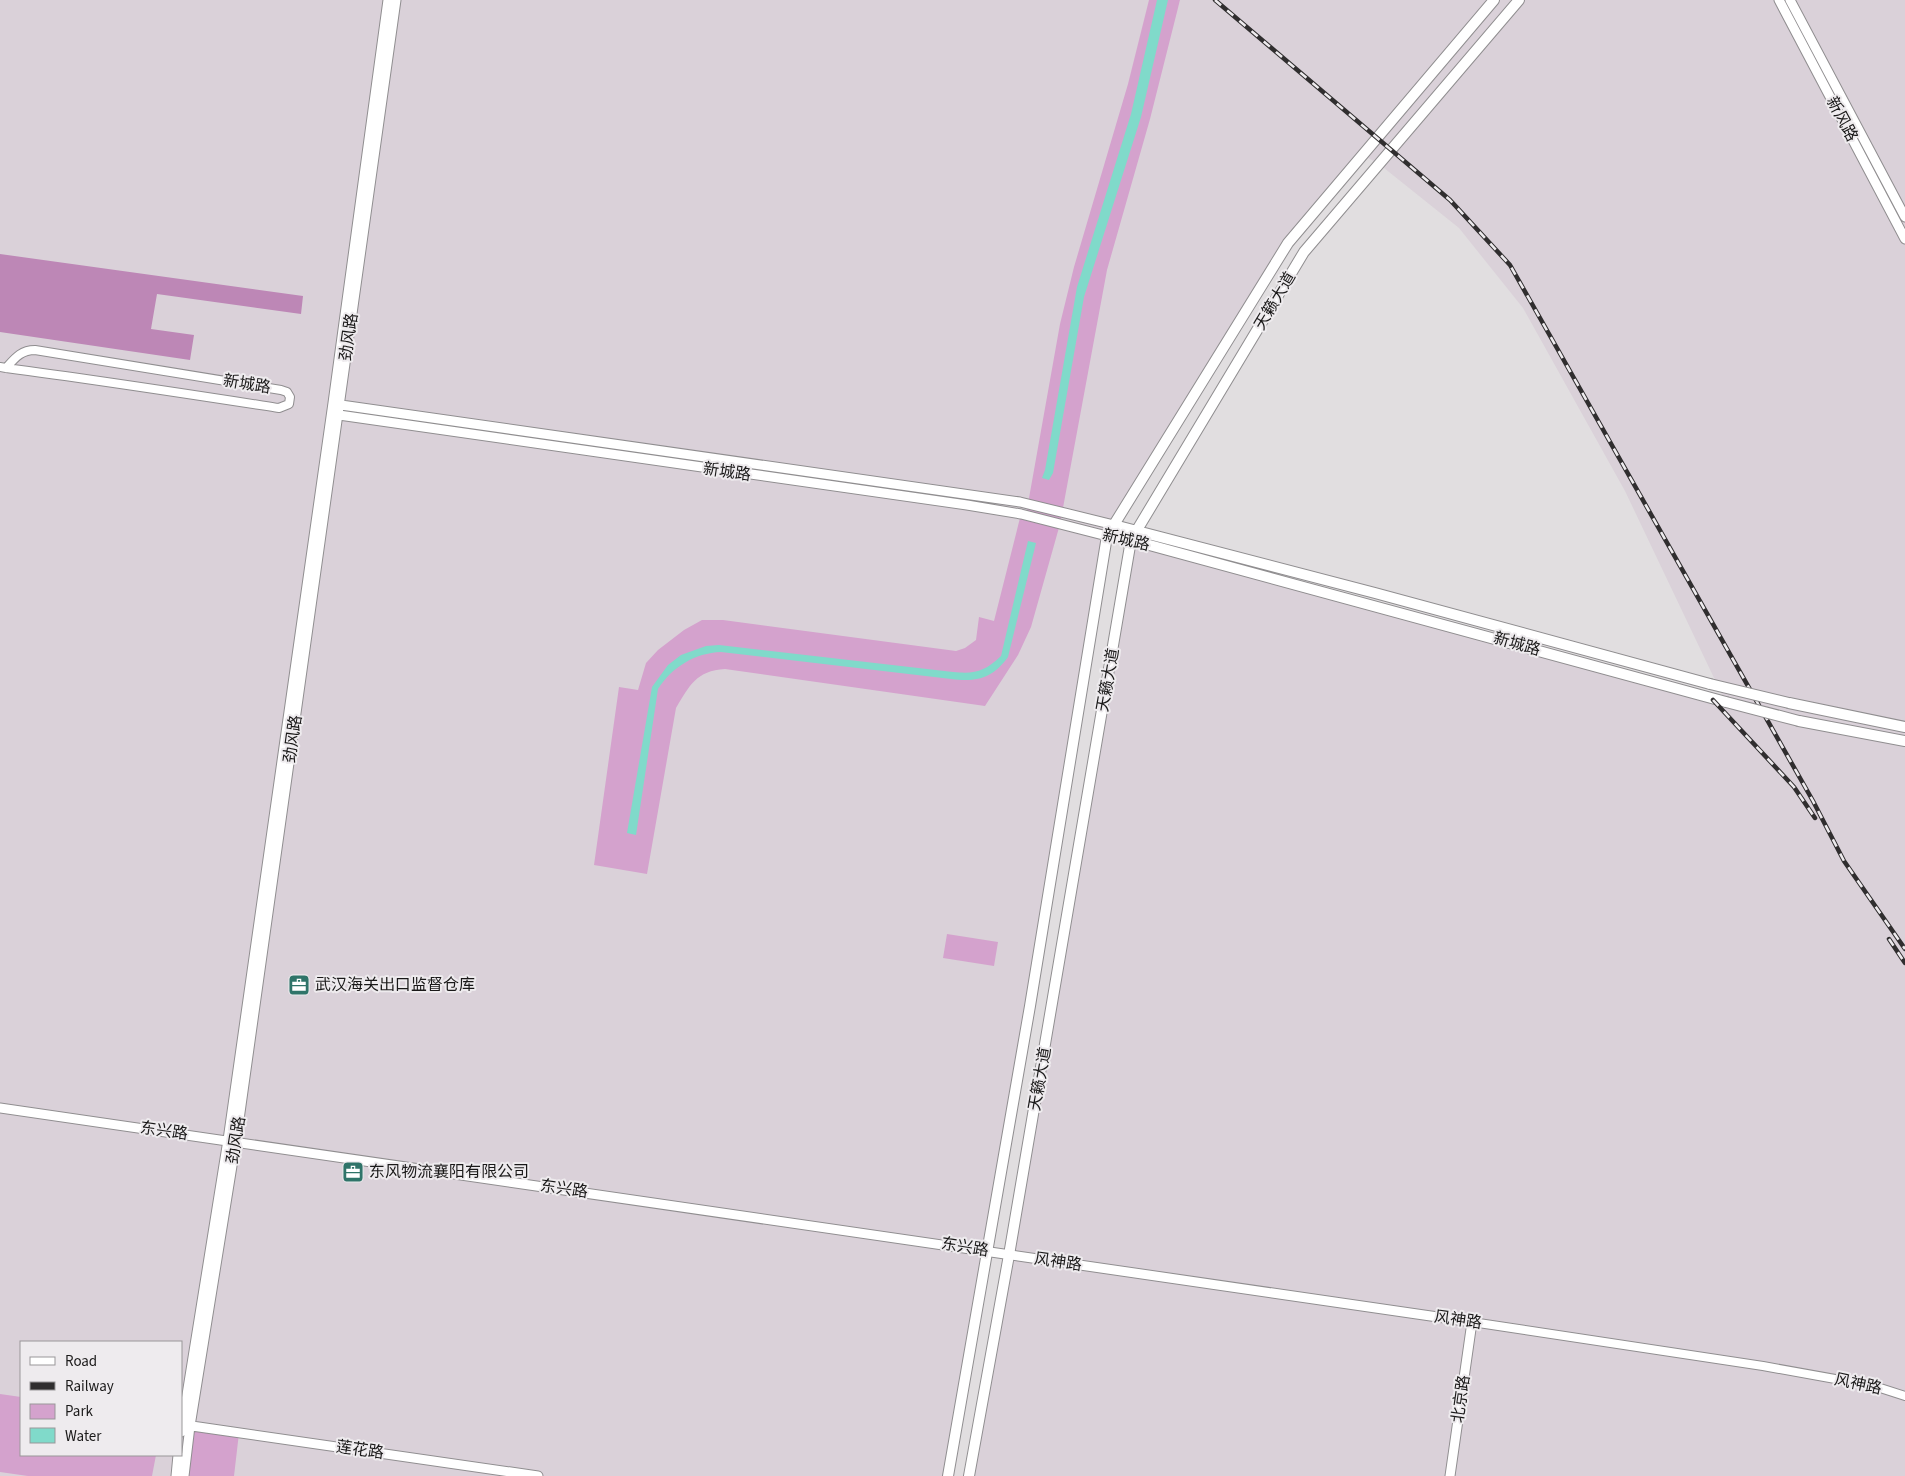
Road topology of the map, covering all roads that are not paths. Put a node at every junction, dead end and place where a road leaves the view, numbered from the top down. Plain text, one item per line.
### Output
1 (384, 0) edge
2 (388, 0) edge
3 (396, 0) edge
4 (1494, 0) edge
5 (1519, 0) edge
6 (1779, 0) edge
7 (1790, 0) edge
8 (1905, 217) edge
9 (1905, 239) edge
10 (3, 368) edge
11 (336, 404) junction
12 (335, 415) junction
13 (1114, 525) junction
14 (1137, 530) junction
15 (1108, 536) junction
16 (1131, 540) junction
17 (1905, 727) edge
18 (1905, 741) edge
19 (0, 1108) edge
20 (232, 1140) junction
21 (987, 1250) junction
22 (1010, 1255) junction
23 (1472, 1322) junction
24 (1905, 1396) edge
25 (184, 1427) edge
26 (178, 1456) edge
27 (176, 1476) edge
28 (184, 1476) edge
29 (538, 1476) edge
30 (948, 1476) edge
31 (969, 1476) edge
32 (1450, 1476) edge

1 - 2 street
2 - 11 street, 劲风路
3 - 11 street, 劲风路
4 - 13 main road, 天籁大道
5 - 14 main road, 天籁大道
6 - 9 street, 新风路
7 - 8 street, 新风路
10 - 10 street, 新城路
11 - 12 street, 劲风路
11 - 13 street, 新城路
12 - 15 street, 新城路
12 - 20 street, 劲风路
13 - 14 main road, 新城路
13 - 15 main road, 天籁大道
14 - 16 main road, 天籁大道
14 - 17 main road, 新城路, bridge
15 - 16 main road, 新城路
15 - 21 main road, 天籁大道
16 - 18 main road, 新城路, bridge
16 - 22 main road, 天籁大道
19 - 20 street, 东兴路
20 - 21 street, 东兴路
20 - 25 street, 劲风路
21 - 22 street, 东兴路
21 - 30 main road, 天籁大道
22 - 23 street, 风神路
22 - 31 main road, 天籁大道
23 - 24 street, 风神路
23 - 32 street, 北京路
25 - 28 street, 劲风路
25 - 29 street, 莲花路
26 - 27 street

